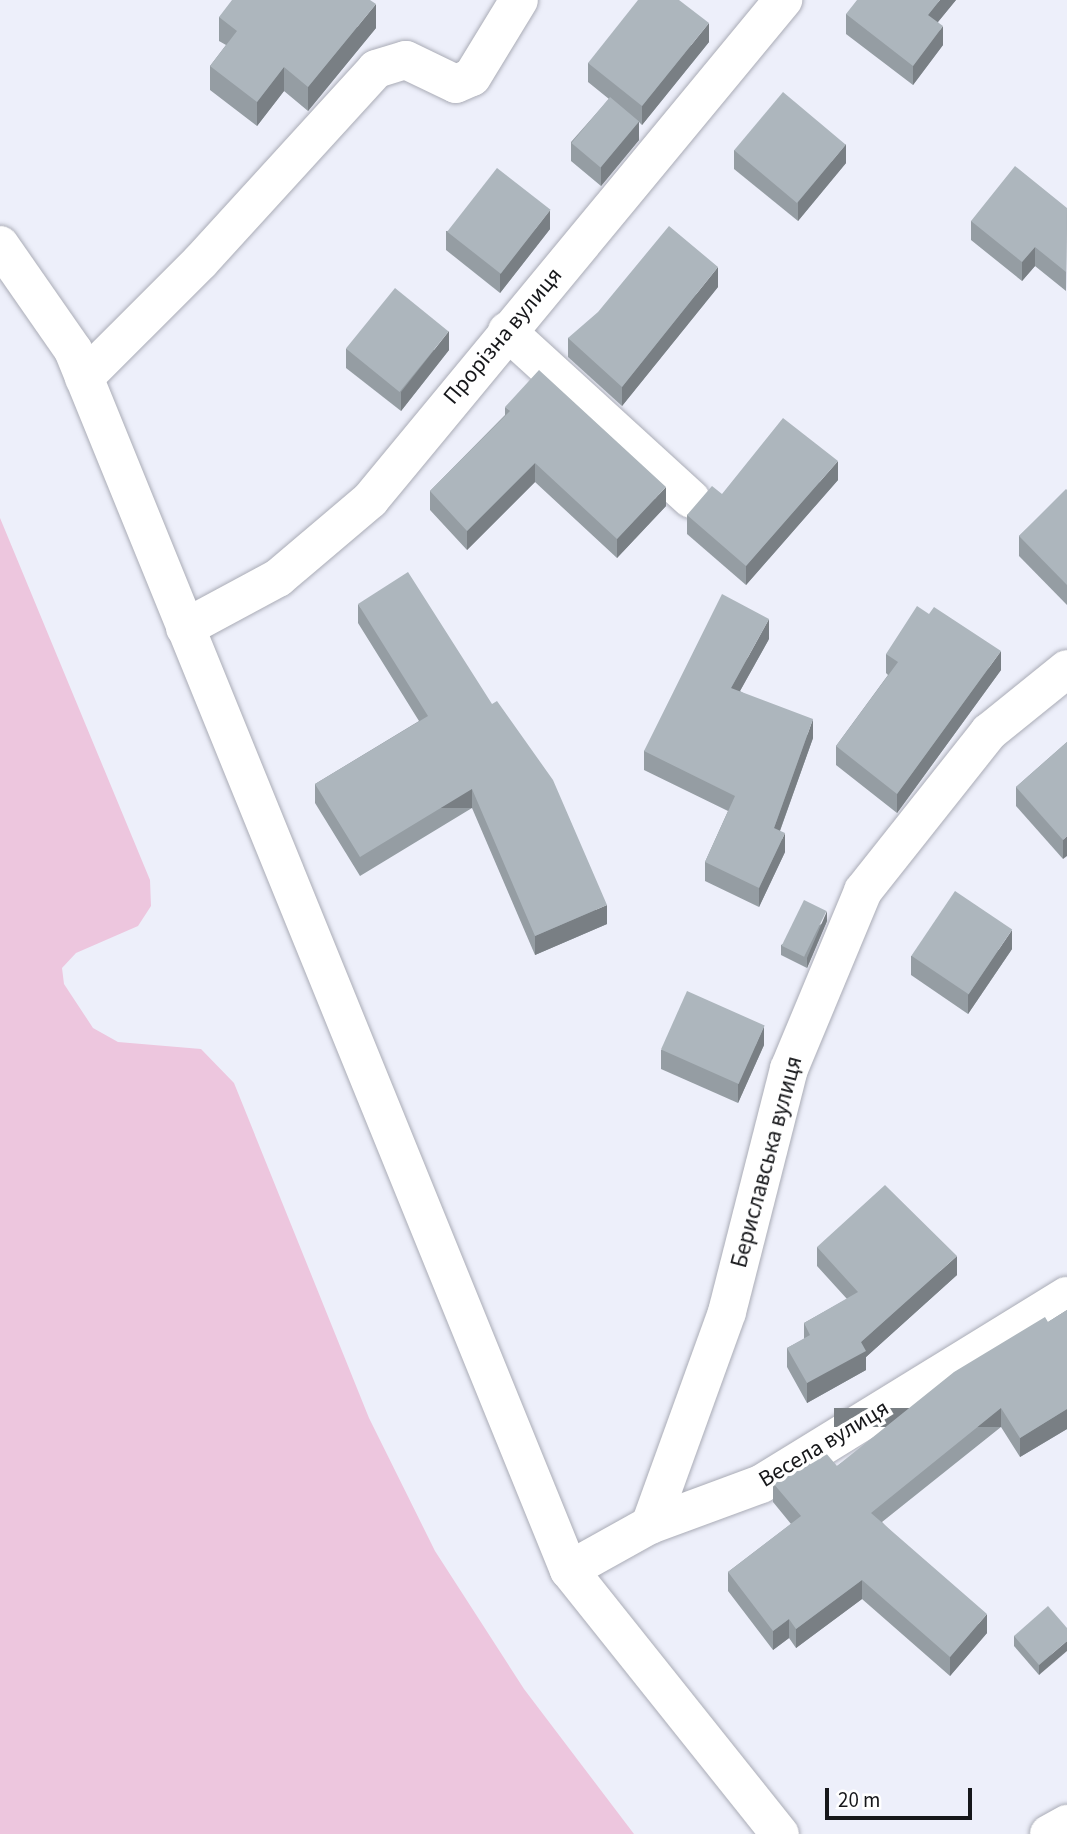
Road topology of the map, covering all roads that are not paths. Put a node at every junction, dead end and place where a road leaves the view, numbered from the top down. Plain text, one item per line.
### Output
1 (519, 0) edge
2 (783, 0) edge
3 (0, 245) edge
4 (507, 331) junction
5 (84, 378) junction
6 (691, 499) dead end
7 (185, 628) junction
8 (1067, 669) edge
9 (1067, 1296) edge
10 (650, 1525) junction
11 (569, 1570) junction
12 (1067, 1824) edge
13 (780, 1834) edge
14 (1049, 1834) edge

1 - 5 street
2 - 4 street, Прорізна вулиця
3 - 5 street
4 - 6 street
4 - 7 street, Прорізна вулиця
5 - 7 street
7 - 11 street
8 - 10 street, Бериславська вулиця
9 - 10 street, Весела вулиця
10 - 11 street, Весела вулиця
11 - 13 street
12 - 14 street

